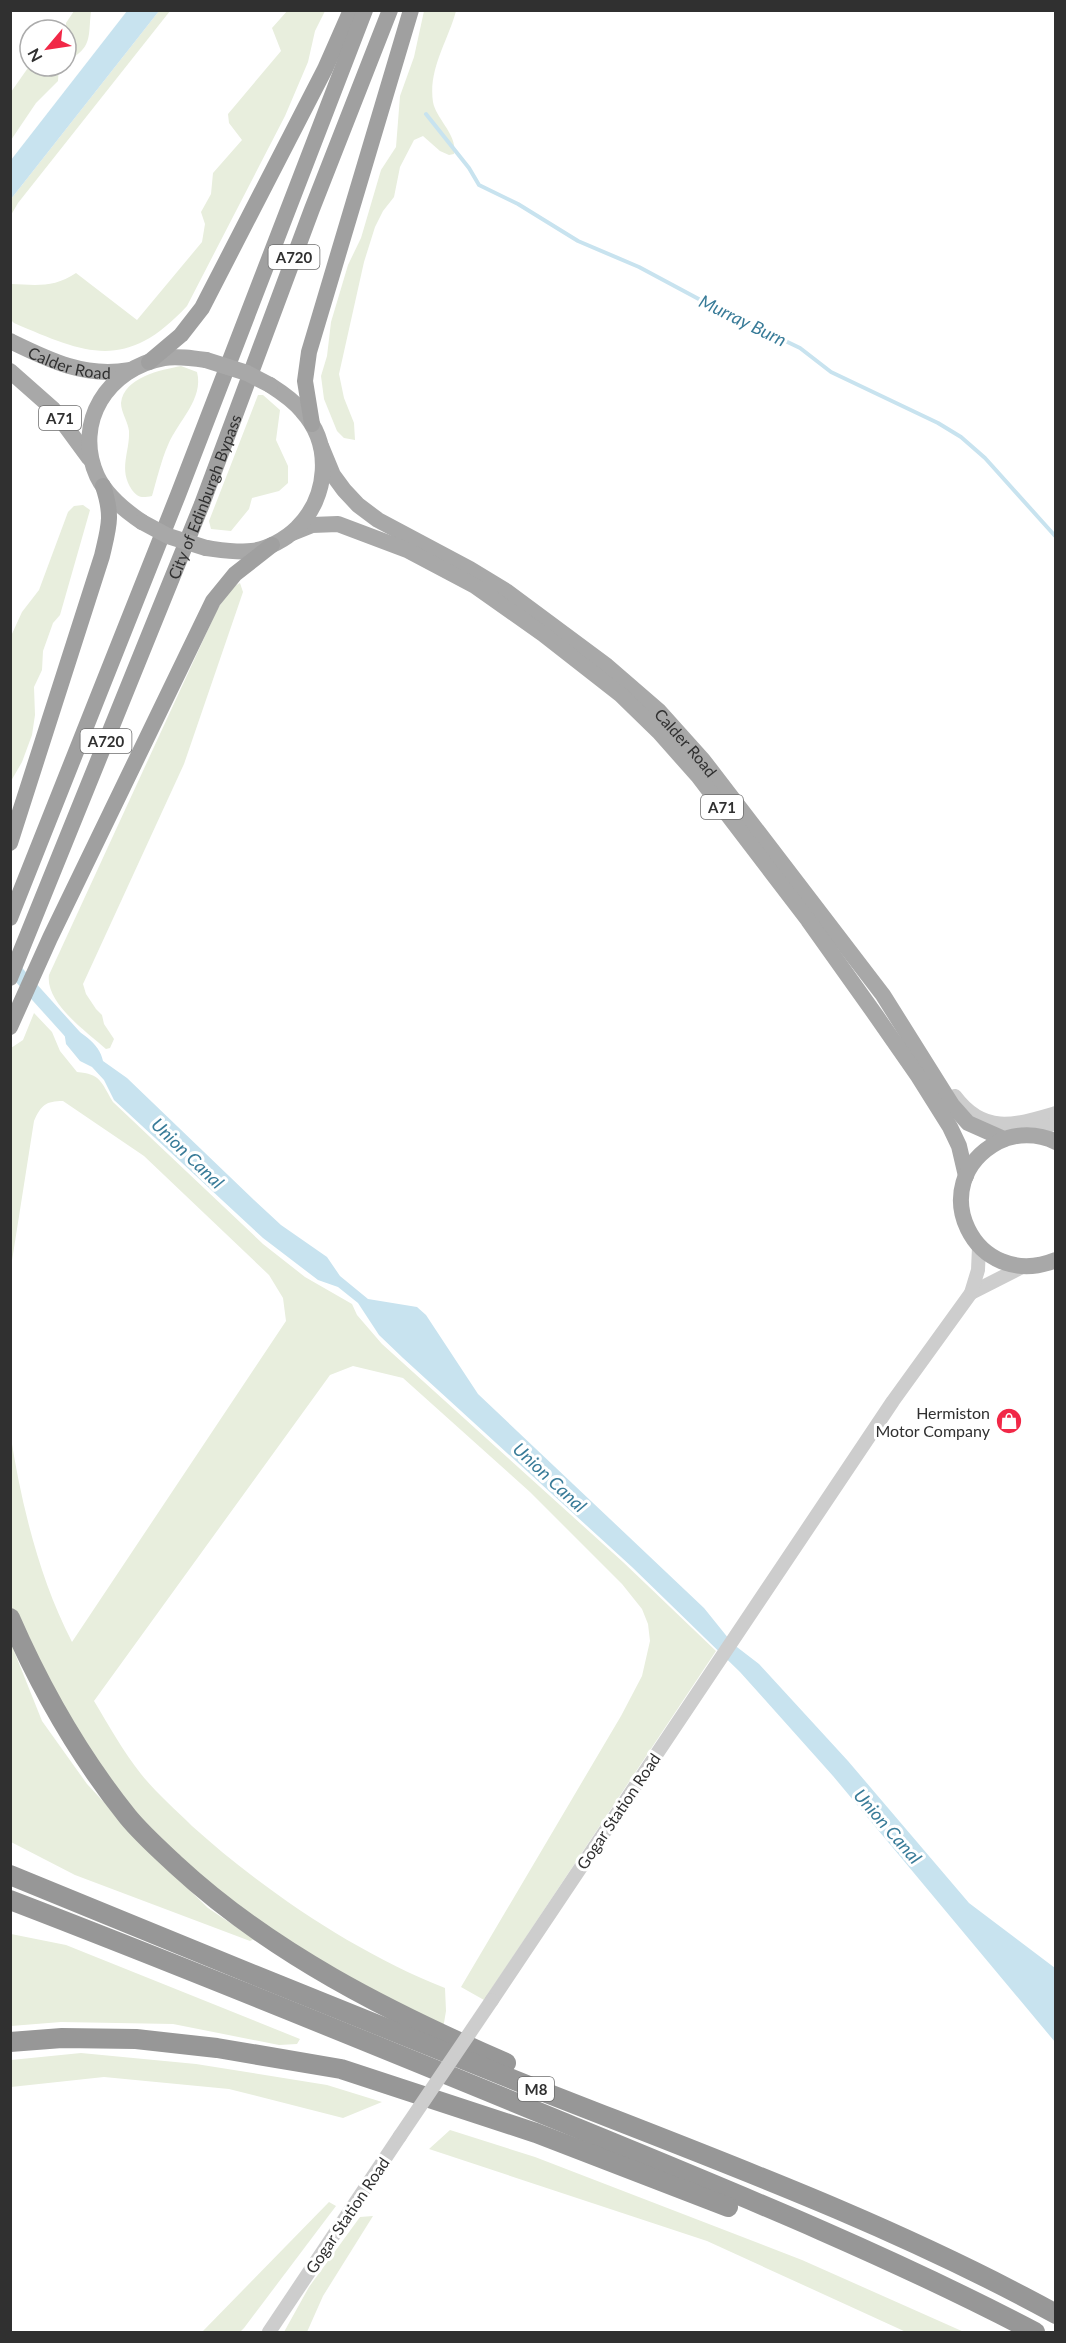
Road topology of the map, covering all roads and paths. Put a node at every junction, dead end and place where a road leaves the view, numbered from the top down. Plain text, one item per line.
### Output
1 (351, 10) edge
2 (365, 10) edge
3 (390, 10) edge
4 (411, 10) edge
5 (10, 341) edge
6 (149, 362) junction
7 (133, 370) junction
8 (10, 371) edge
9 (312, 424) junction
10 (321, 446) junction
11 (100, 481) junction
12 (292, 533) junction
13 (272, 545) junction
14 (10, 843) edge
15 (10, 918) edge
16 (10, 978) edge
17 (10, 1027) edge
18 (927, 1063) junction
19 (1056, 1113) edge
20 (1056, 1123) edge
21 (1012, 1137) junction
22 (1056, 1142) edge
23 (966, 1176) junction
24 (979, 1247) junction
25 (1056, 1260) edge
26 (1026, 1267) junction
27 (1056, 1272) edge
28 (971, 1293) junction
29 (10, 1618) edge
30 (10, 1875) edge
31 (10, 1900) edge
32 (10, 2042) edge
33 (816, 2200) junction
34 (879, 2257) junction
35 (1056, 2314) edge
36 (269, 2332) edge
37 (1035, 2332) edge

1 - 6 highway
2 - 15 highway, City of Edinburgh Bypass / A720
3 - 16 highway, City of Edinburgh Bypass / A720
4 - 9 highway, A720
5 - 7 main road, Calder Road / A71
6 - 7 main road, A71
6 - 9 main road, A71, bridge
7 - 11 main road, A71
8 - 11 main road, Calder Road / A71
9 - 10 main road, A71
10 - 12 main road, A71
10 - 18 main road, Calder Road / A71
11 - 13 main road, A71, bridge
11 - 14 highway
12 - 13 main road, A71
12 - 23 main road, Calder Road / A71
13 - 17 highway, A720
18 - 19 street
18 - 21 main road, Calder Road / A71
20 - 21 street
21 - 22 main road, Calder Road
21 - 23 main road
23 - 24 main road
24 - 26 main road
24 - 28 street, Gogar Station Road
25 - 26 main road
26 - 27 main road
26 - 28 street, Gogar Station Road
28 - 36 street, Gogar Station Road, bridge
29 - 33 highway, M8
30 - 33 highway, M8
31 - 34 highway, M8
32 - 34 highway, M8
33 - 35 highway, M8
34 - 37 highway, M8

